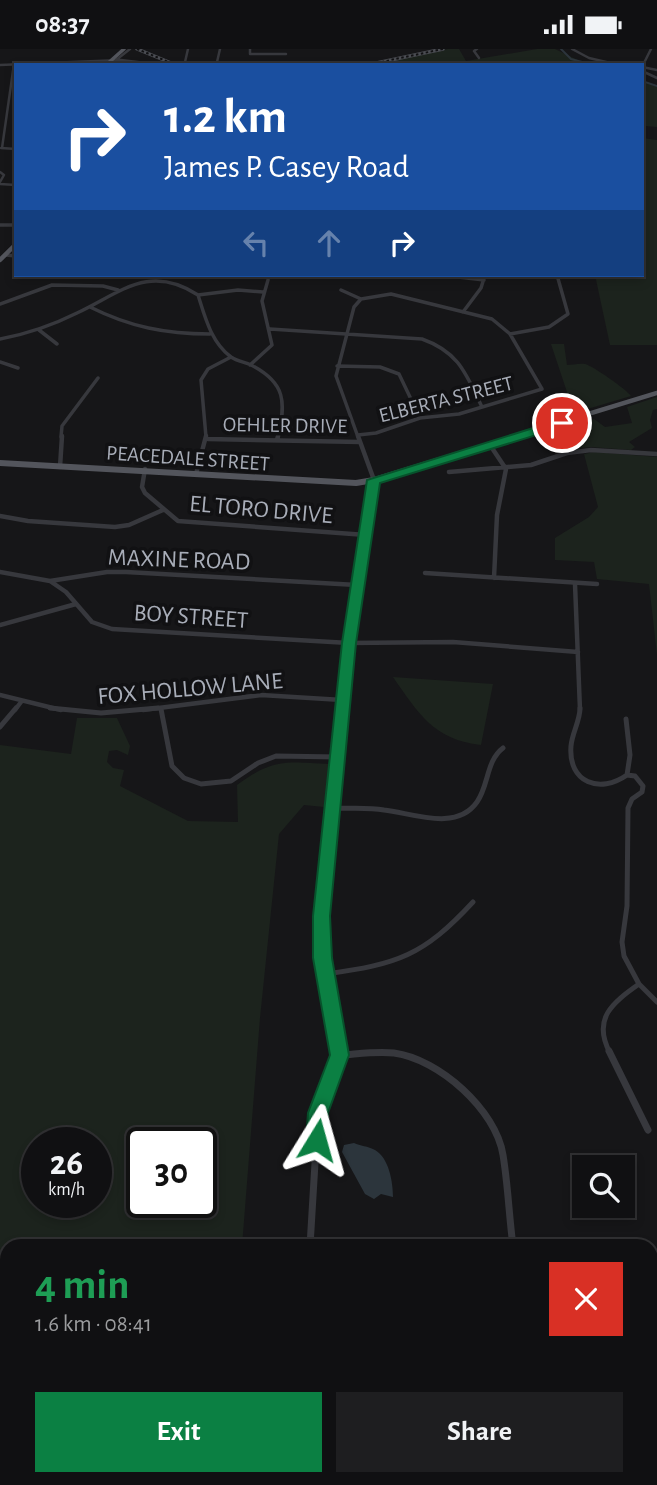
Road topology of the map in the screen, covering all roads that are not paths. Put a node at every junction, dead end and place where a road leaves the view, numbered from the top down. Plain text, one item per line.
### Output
1 (124, 49) edge
2 (130, 49) edge
3 (188, 49) edge
4 (220, 49) edge
5 (286, 49) edge
6 (477, 49) edge
7 (572, 49) edge
8 (651, 50) edge
9 (249, 51) edge
10 (657, 51) edge
11 (286, 54) junction
12 (479, 58) dead end
13 (113, 60) junction
14 (185, 62) junction
15 (217, 62) junction
16 (56, 63) edge
17 (109, 63) edge
18 (139, 63) edge
19 (178, 63) edge
20 (242, 63) edge
21 (284, 63) edge
22 (611, 63) edge
23 (14, 64) joint
24 (0, 65) edge
25 (0, 112) edge
26 (7, 112) junction
27 (1, 148) edge
28 (0, 172) edge
29 (0, 183) edge
30 (14, 246) edge
31 (5, 255) junction
32 (14, 256) edge
33 (0, 260) edge
34 (485, 277) edge
35 (558, 277) edge
36 (268, 280) dead end
37 (118, 290) junction
38 (341, 291) dead end
39 (264, 292) junction
40 (198, 295) junction
41 (361, 299) junction
42 (0, 304) edge
43 (90, 307) junction
44 (463, 312) junction
45 (270, 329) junction
46 (39, 330) junction
47 (345, 333) junction
48 (210, 334) junction
49 (510, 334) junction
50 (0, 339) edge
51 (57, 344) dead end
52 (231, 357) junction
53 (0, 362) edge
54 (250, 365) junction
55 (337, 366) junction
56 (18, 368) dead end
57 (98, 378) dead end
58 (657, 393) edge
59 (482, 407) junction
60 (420, 418) junction
61 (358, 435) junction
62 (208, 439) junction
63 (277, 440) junction
64 (360, 442) junction
65 (490, 445) junction
66 (657, 454) edge
67 (0, 463) edge
68 (60, 467) junction
69 (145, 469) junction
70 (506, 469) junction
71 (449, 472) dead end
72 (197, 474) junction
73 (374, 480) junction
74 (163, 510) junction
75 (0, 516) edge
76 (366, 535) junction
77 (0, 572) edge
78 (425, 573) dead end
79 (494, 578) junction
80 (50, 581) junction
81 (575, 584) junction
82 (597, 584) dead end
83 (357, 585) junction
84 (76, 604) junction
85 (0, 625) edge
86 (349, 643) junction
87 (578, 652) junction
88 (0, 695) edge
89 (342, 700) junction
90 (21, 702) junction
91 (161, 709) junction
92 (626, 719) dead end
93 (0, 727) edge
94 (503, 748) dead end
95 (338, 757) junction
96 (627, 775) junction
97 (334, 808) junction
98 (473, 902) dead end
99 (326, 974) junction
100 (639, 984) junction
101 (657, 1002) edge
102 (340, 1055) junction
103 (648, 1130) dead end
104 (310, 1239) edge
105 (512, 1239) edge

1 - 13 main road
2 - 13 street
3 - 14 street
4 - 15 street
5 - 11 street
6 - 12 street
7 - 22 street
8 - 10 street
9 - 11 street
11 - 21 street
13 - 16 street
13 - 17 main road
13 - 18 street
14 - 15 street
14 - 19 street
15 - 20 street
23 - 24 street
23 - 26 street
25 - 26 street
26 - 27 street
28 - 29 street
30 - 31 main road
31 - 32 street
31 - 33 main road
34 - 44 street
35 - 49 street
36 - 39 street
37 - 40 street
37 - 42 street
37 - 43 street
38 - 41 street
39 - 40 street
39 - 45 street
40 - 48 street
41 - 44 street
41 - 47 street
43 - 46 street
43 - 48 street
44 - 49 street
45 - 47 street
45 - 54 street
46 - 50 street
46 - 51 street
47 - 55 street
47 - 59 street
48 - 52 street
49 - 59 street, ELBERTA STREET
52 - 54 street
52 - 62 street
53 - 56 street
54 - 63 street
55 - 60 street
55 - 61 street
57 - 68 street
58 - 65 main road, PEACEDALE STREET
59 - 60 street, ELBERTA STREET
60 - 61 street, ELBERTA STREET
61 - 64 street
62 - 63 street, OEHLER DRIVE
62 - 72 street
63 - 64 street, OEHLER DRIVE
64 - 73 street
65 - 70 street
65 - 73 main road, PEACEDALE STREET
66 - 70 street
67 - 68 main road, PEACEDALE STREET
68 - 69 main road, PEACEDALE STREET
69 - 72 main road, PEACEDALE STREET
69 - 74 street, EL TORO DRIVE
70 - 71 street
70 - 79 street
72 - 73 main road, PEACEDALE STREET
73 - 76 street
74 - 75 street
74 - 76 street, EL TORO DRIVE
76 - 83 street
77 - 80 street, MAXINE ROAD
78 - 79 street
79 - 81 street
80 - 83 street, MAXINE ROAD
80 - 84 street, BOY STREET
81 - 82 street
81 - 87 street
83 - 86 street
84 - 85 street
84 - 86 street, BOY STREET
86 - 87 street, BOY STREET
86 - 89 street
87 - 96 street
88 - 90 street, FOX HOLLOW LANE
89 - 91 street, FOX HOLLOW LANE
89 - 95 street
90 - 91 street, FOX HOLLOW LANE
90 - 93 street
91 - 95 street
92 - 96 street
94 - 97 street
95 - 97 street
96 - 100 street
97 - 99 street
98 - 99 street
99 - 102 street
100 - 101 street
100 - 103 street
102 - 104 street
102 - 105 street

